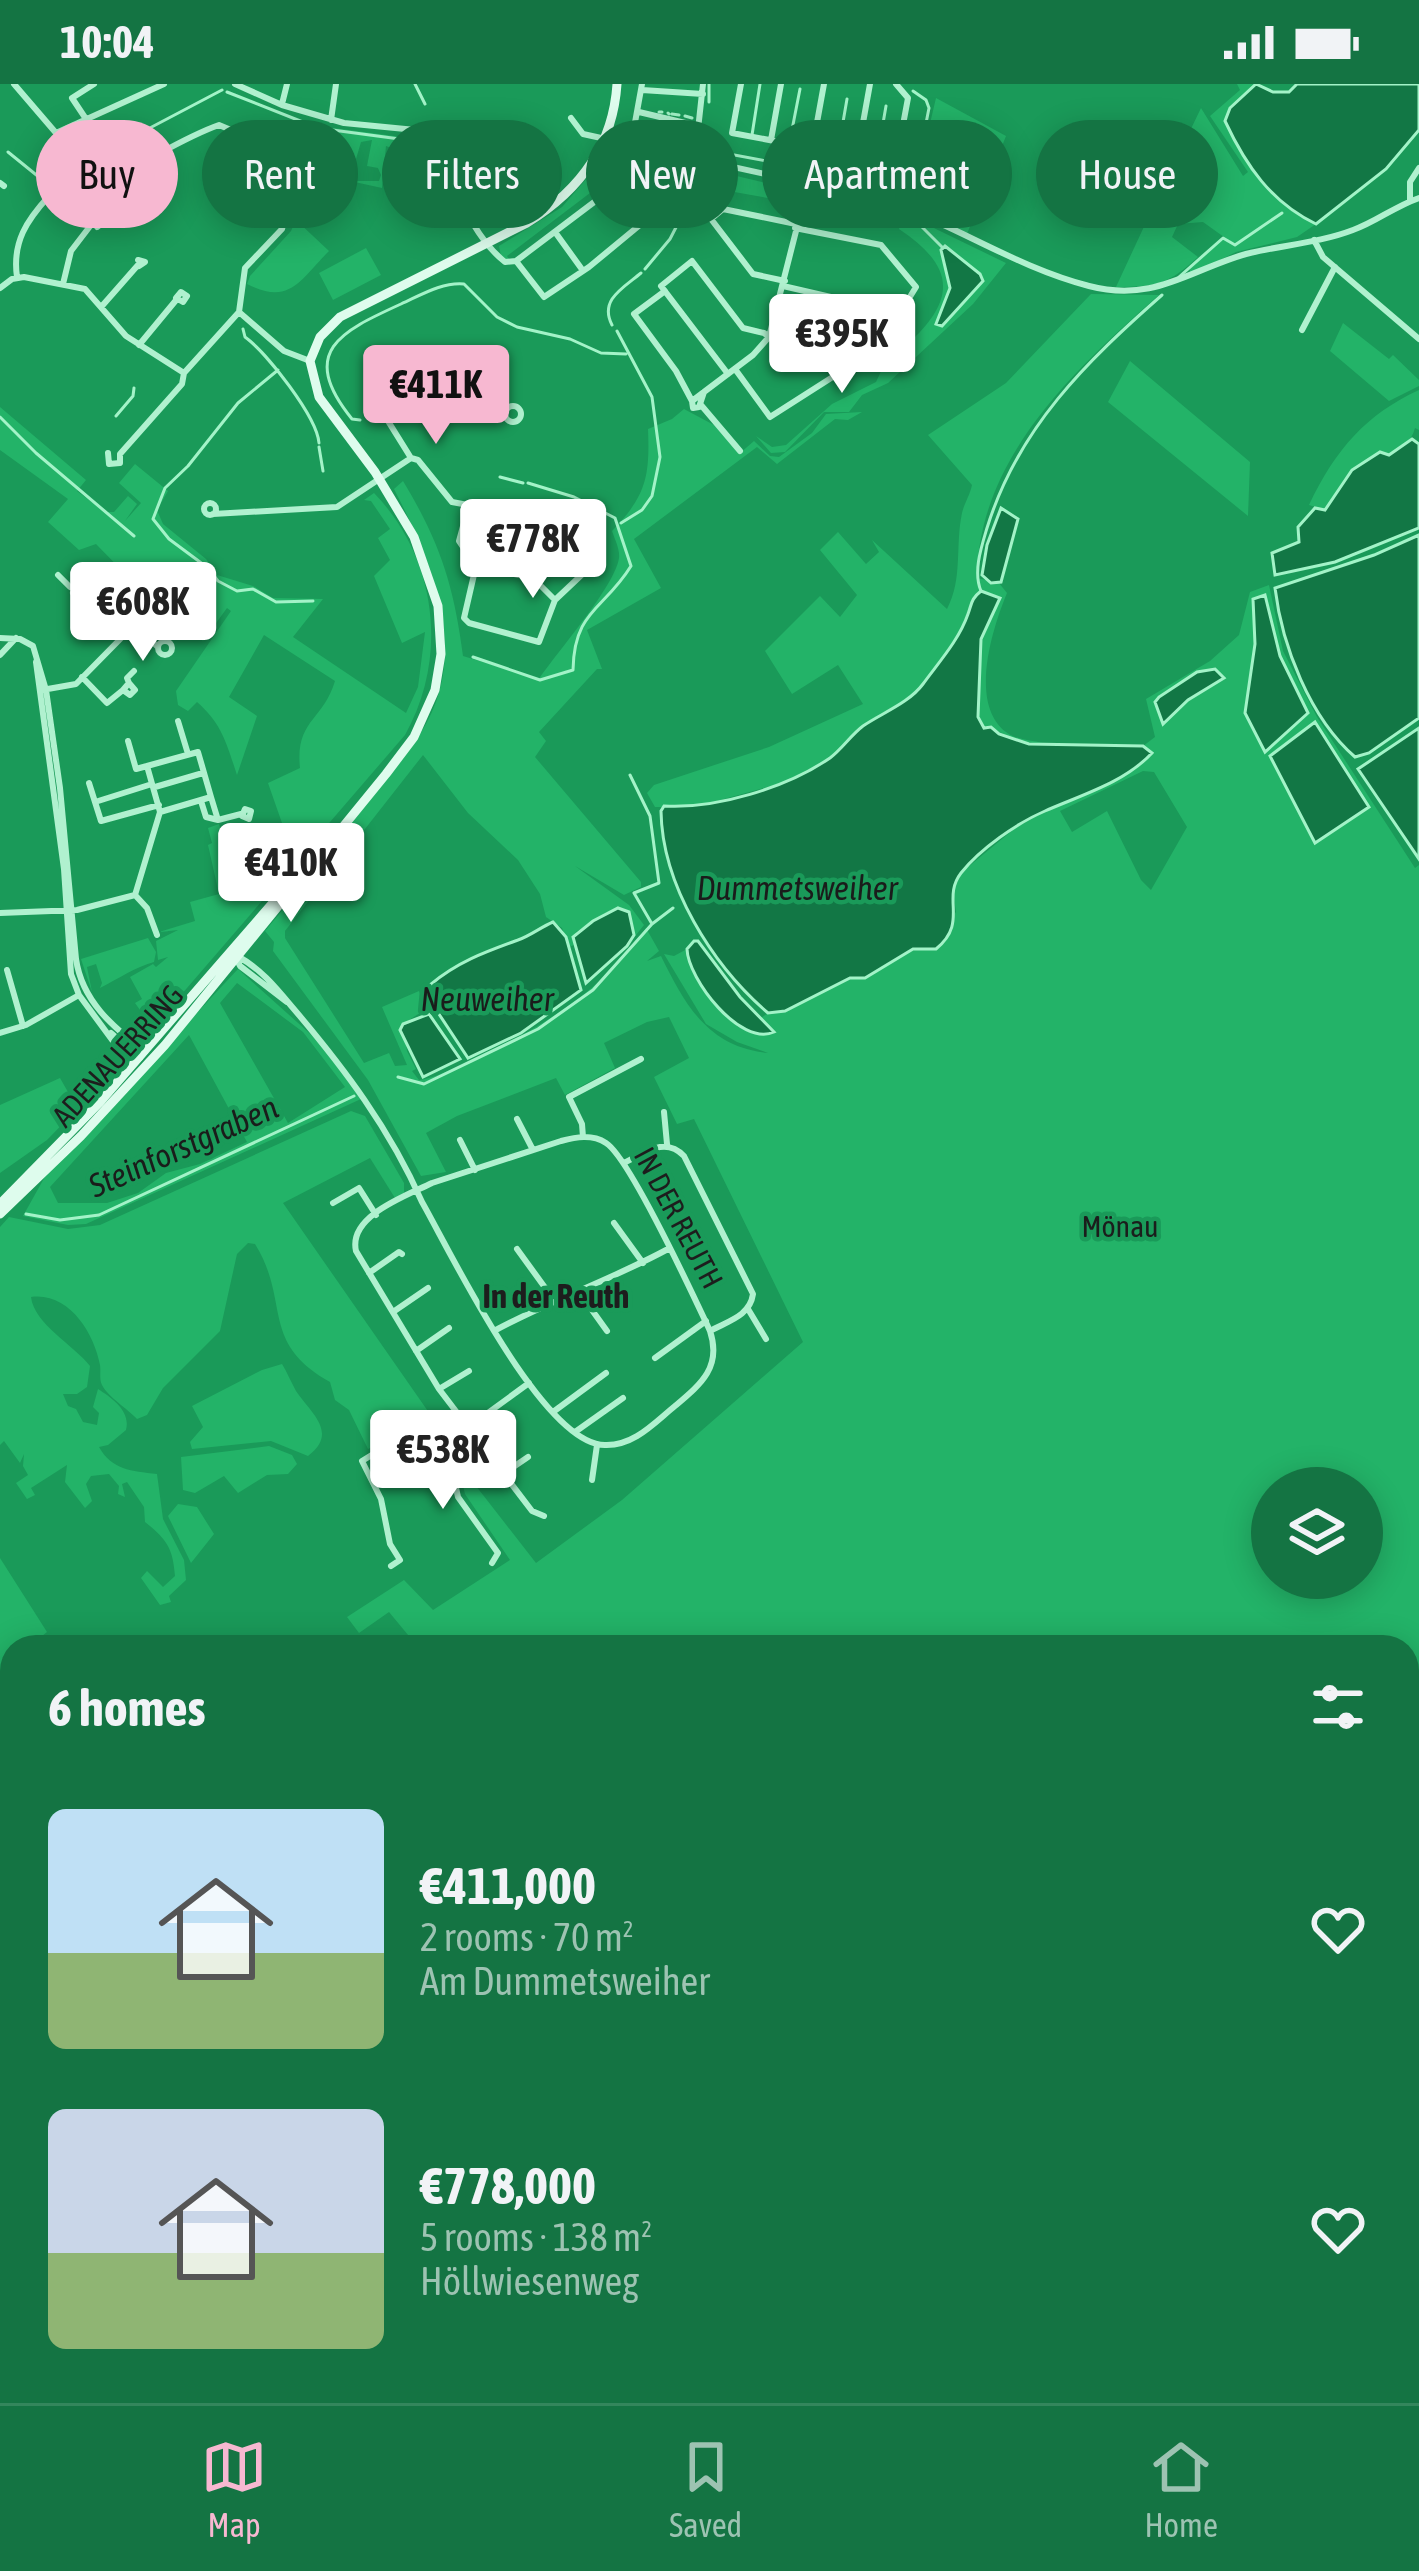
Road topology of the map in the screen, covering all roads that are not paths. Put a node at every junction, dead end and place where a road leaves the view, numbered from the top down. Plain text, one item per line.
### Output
1 (14, 84) edge
2 (94, 84) edge
3 (164, 84) edge
4 (235, 84) edge
5 (287, 84) edge
6 (336, 84) edge
7 (616, 84) edge
8 (741, 84) edge
9 (781, 84) edge
10 (824, 84) edge
11 (870, 84) edge
12 (896, 84) edge
13 (150, 87) edge
14 (642, 87) edge
15 (703, 89) edge
16 (282, 105) junction
17 (639, 112) junction
18 (571, 118) dead end
19 (86, 119) junction
20 (331, 120) joint
21 (608, 120) edge
22 (636, 120) edge
23 (681, 120) edge
24 (700, 120) edge
25 (775, 120) edge
26 (818, 120) edge
27 (864, 120) edge
28 (904, 120) edge
29 (358, 123) edge
30 (586, 134) edge
31 (762, 138) edge
32 (178, 144) edge
33 (1419, 168) edge
34 (586, 173) edge
35 (1414, 200) edge
36 (36, 211) edge
37 (762, 218) edge
38 (88, 228) edge
39 (796, 228) edge
40 (805, 228) edge
41 (952, 228) edge
42 (555, 232) junction
43 (1315, 240) junction
44 (487, 244) junction
45 (517, 261) junction
46 (138, 265) dead end
47 (1335, 267) junction
48 (582, 269) junction
49 (17, 277) junction
50 (63, 284) junction
51 (784, 284) junction
52 (0, 288) edge
53 (664, 291) junction
54 (177, 299) dead end
55 (102, 306) junction
56 (239, 312) junction
57 (1302, 330) dead end
58 (769, 337) junction
59 (1419, 339) edge
60 (139, 345) junction
61 (310, 361) junction
62 (731, 371) junction
63 (184, 373) junction
64 (704, 392) junction
65 (692, 401) junction
66 (701, 405) junction
67 (505, 412) dead end
68 (740, 451) dead end
69 (120, 454) dead end
70 (411, 458) junction
71 (380, 479) junction
72 (468, 508) junction
73 (213, 514) dead end
74 (476, 566) junction
75 (93, 569) dead end
76 (58, 575) dead end
77 (77, 590) junction
78 (63, 595) dead end
79 (144, 596) dead end
80 (555, 600) junction
81 (104, 611) junction
82 (125, 617) junction
83 (91, 624) dead end
84 (118, 624) junction
85 (130, 628) junction
86 (0, 638) edge
87 (16, 638) junction
88 (158, 647) dead end
89 (0, 655) edge
90 (134, 671) dead end
91 (82, 677) junction
92 (43, 690) junction
93 (178, 721) dead end
94 (128, 741) dead end
95 (188, 754) junction
96 (147, 766) junction
97 (204, 773) junction
98 (89, 783) dead end
99 (154, 786) junction
100 (211, 797) junction
101 (201, 801) junction
102 (95, 802) junction
103 (160, 809) junction
104 (241, 814) dead end
105 (218, 820) junction
106 (135, 895) junction
107 (70, 911) junction
108 (0, 913) edge
109 (157, 935) dead end
110 (232, 954) junction
111 (7, 970) dead end
112 (79, 995) junction
113 (99, 1023) junction
114 (23, 1026) junction
115 (0, 1033) edge
116 (145, 1057) junction
117 (641, 1058) dead end
118 (122, 1078) junction
119 (664, 1112) dead end
120 (517, 1119) dead end
121 (583, 1137) junction
122 (460, 1140) dead end
123 (667, 1145) junction
124 (533, 1150) junction
125 (624, 1163) junction
126 (475, 1170) junction
127 (417, 1191) junction
128 (333, 1203) dead end
129 (3, 1208) edge
130 (376, 1215) junction
131 (614, 1223) dead end
132 (517, 1249) dead end
133 (668, 1249) junction
134 (403, 1255) dead end
135 (643, 1263) junction
136 (369, 1273) junction
137 (428, 1288) dead end
138 (579, 1292) junction
139 (554, 1300) junction
140 (748, 1310) junction
141 (393, 1312) junction
142 (706, 1322) junction
143 (449, 1328) dead end
144 (710, 1330) junction
145 (494, 1331) junction
146 (607, 1331) dead end
147 (766, 1340) dead end
148 (416, 1352) junction
149 (655, 1358) dead end
150 (469, 1371) dead end
151 (607, 1373) dead end
152 (529, 1382) junction
153 (439, 1389) junction
154 (623, 1398) dead end
155 (553, 1412) junction
156 (469, 1426) junction
157 (574, 1432) junction
158 (597, 1445) junction
159 (437, 1450) junction
160 (528, 1456) dead end
161 (503, 1474) junction
162 (592, 1480) dead end
163 (544, 1516) dead end
164 (492, 1563) dead end
165 (391, 1566) dead end

1 - 19 street
2 - 19 street
3 - 13 street
4 - 16 street
5 - 16 street
6 - 20 street
7 - 21 main road
8 - 31 street
9 - 25 street
10 - 26 street
11 - 27 street
12 - 28 street
13 - 19 street
14 - 15 street
14 - 17 street
15 - 24 street
16 - 20 street
17 - 22 street
17 - 23 street
18 - 30 street
29 - 44 street
32 - 56 street
33 - 35 street
34 - 44 main road
35 - 43 street
36 - 49 street
37 - 51 street
38 - 50 street
39 - 51 street
40 - 51 street
41 - 43 street
42 - 45 street
42 - 48 street
42 - 48 street
43 - 47 street
44 - 45 street
44 - 61 main road
45 - 48 street
46 - 55 street
47 - 57 street
47 - 59 street
49 - 50 street
49 - 52 street
50 - 55 street
51 - 58 street
53 - 58 street
53 - 62 street
53 - 65 street
54 - 60 street
55 - 60 street
56 - 61 street
56 - 63 street
58 - 62 street
58 - 62 street
60 - 63 street
61 - 71 main road, ADENAUERRING
62 - 64 street
63 - 69 street
64 - 65 street
64 - 66 street
65 - 66 street
66 - 68 street
67 - 70 street
70 - 71 street
70 - 72 street
71 - 73 street
71 - 110 main road, ADENAUERRING
72 - 74 street
72 - 80 street
74 - 80 street
74 - 80 street
75 - 77 street
76 - 77 street
77 - 78 street
77 - 81 street
79 - 82 street
81 - 83 street
81 - 84 street
82 - 84 street
82 - 85 street
84 - 85 street
85 - 88 street
85 - 91 street
86 - 87 street
87 - 89 street
87 - 92 street
90 - 91 street
91 - 92 street
92 - 107 street
93 - 95 street
94 - 96 street
95 - 96 street
95 - 97 street
96 - 99 street
97 - 99 street
97 - 100 street
98 - 102 street
99 - 102 street
99 - 103 street
100 - 101 street
100 - 105 street
101 - 103 street
101 - 105 street
102 - 103 street
103 - 106 street
104 - 105 street
106 - 107 street
106 - 109 street
107 - 108 street
107 - 112 street
107 - 116 street
110 - 116 main road, ADENAUERRING
110 - 127 street
111 - 114 street
112 - 113 street
112 - 114 street
113 - 116 street
113 - 118 street
114 - 115 street
116 - 118 main road, ADENAUERRING
116 - 129 main road, ADENAUERRING
117 - 121 street
118 - 129 main road, ADENAUERRING
119 - 123 street
120 - 124 street
121 - 124 street
121 - 125 street, IN DER REUTH
122 - 126 street
123 - 125 street
123 - 140 street
124 - 126 street
125 - 133 street, IN DER REUTH
126 - 127 street
127 - 130 street
127 - 145 street
128 - 130 street
130 - 136 street
131 - 135 street
132 - 139 street
133 - 135 street
133 - 142 street, IN DER REUTH
134 - 136 street
135 - 138 street
136 - 141 street
137 - 141 street
138 - 139 street
138 - 146 street
139 - 145 street
140 - 144 street
140 - 147 street
141 - 148 street
142 - 144 street, IN DER REUTH
142 - 149 street, IN DER REUTH
143 - 148 street
144 - 158 street, IN DER REUTH
145 - 152 street
148 - 153 street
150 - 153 street
151 - 155 street
152 - 155 street
152 - 156 street
153 - 156 street
154 - 157 street
155 - 157 street
156 - 159 street
156 - 161 street
157 - 158 street
158 - 162 street
159 - 164 street
159 - 165 street
160 - 161 street
161 - 163 street

